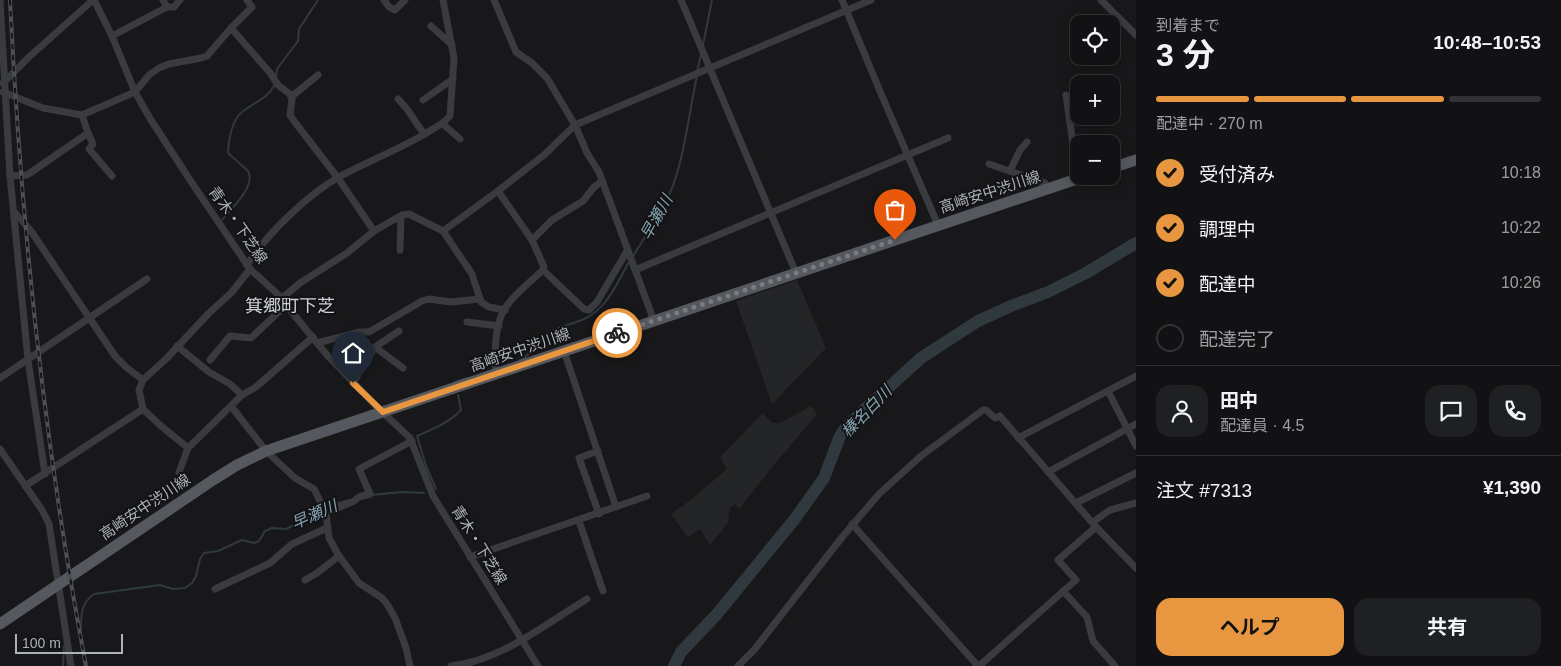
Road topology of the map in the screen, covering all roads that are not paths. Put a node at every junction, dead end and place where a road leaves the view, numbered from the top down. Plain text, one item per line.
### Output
1 (0, 0) edge
2 (93, 0) edge
3 (163, 0) edge
4 (180, 0) edge
5 (247, 0) edge
6 (384, 0) edge
7 (405, 0) edge
8 (443, 0) edge
9 (494, 0) edge
10 (681, 0) edge
11 (842, 0) edge
12 (871, 0) edge
13 (1104, 1) edge
14 (168, 7) junction
15 (846, 10) junction
16 (430, 26) dead end
17 (231, 28) junction
18 (1136, 35) edge
19 (112, 36) junction
20 (452, 45) junction
21 (707, 69) junction
22 (318, 75) dead end
23 (453, 79) junction
24 (2, 84) edge
25 (2, 92) edge
26 (134, 92) junction
27 (1066, 95) dead end
28 (291, 97) junction
29 (398, 100) dead end
30 (423, 100) dead end
31 (82, 115) junction
32 (443, 124) junction
33 (575, 125) junction
34 (88, 133) junction
35 (424, 134) junction
36 (1074, 135) edge
37 (948, 138) dead end
38 (460, 139) dead end
39 (1027, 142) dead end
40 (908, 155) junction
41 (1136, 160) edge
42 (989, 164) dead end
43 (1120, 165) edge
44 (1010, 171) junction
45 (10, 176) junction
46 (112, 176) dead end
47 (338, 178) junction
48 (602, 181) junction
49 (1070, 182) edge
50 (1048, 189) junction
51 (498, 191) junction
52 (14, 213) junction
53 (771, 213) junction
54 (401, 216) junction
55 (938, 225) junction
56 (374, 231) junction
57 (443, 231) junction
58 (532, 240) junction
59 (400, 250) dead end
60 (628, 253) junction
61 (249, 267) junction
62 (634, 268) junction
63 (543, 270) junction
64 (796, 273) junction
65 (147, 279) dead end
66 (480, 299) junction
67 (284, 302) junction
68 (505, 310) junction
69 (89, 317) junction
70 (654, 321) junction
71 (467, 322) dead end
72 (499, 326) junction
73 (400, 331) dead end
74 (315, 340) junction
75 (177, 346) junction
76 (375, 347) junction
77 (564, 351) junction
78 (28, 360) junction
79 (210, 360) dead end
80 (403, 368) dead end
81 (496, 375) junction
82 (1136, 376) edge
83 (0, 378) edge
84 (143, 380) junction
85 (353, 383) junction
86 (1108, 391) junction
87 (242, 396) junction
88 (231, 406) junction
89 (143, 408) junction
90 (383, 412) junction
91 (1136, 424) edge
92 (1127, 429) junction
93 (1018, 438) junction
94 (412, 441) junction
95 (1136, 446) edge
96 (188, 448) junction
97 (0, 449) edge
98 (266, 451) junction
99 (598, 451) junction
100 (179, 472) dead end
101 (1048, 472) junction
102 (45, 474) junction
103 (1135, 476) edge
104 (25, 486) junction
105 (647, 496) dead end
106 (1076, 503) junction
107 (1136, 503) edge
108 (616, 507) junction
109 (324, 509) junction
110 (599, 514) junction
111 (579, 521) junction
112 (852, 524) junction
113 (1094, 525) junction
114 (327, 528) junction
115 (338, 556) junction
116 (470, 558) junction
117 (1136, 568) edge
118 (305, 580) dead end
119 (57, 584) junction
120 (215, 590) dead end
121 (603, 591) dead end
122 (1063, 591) junction
123 (587, 599) dead end
124 (0, 624) edge
125 (522, 640) junction
126 (71, 666) edge
127 (410, 666) edge
128 (451, 666) edge
129 (538, 666) edge
130 (738, 666) edge
131 (978, 666) edge
132 (1115, 666) edge

1 - 24 street
2 - 19 street, 青木・下芝線
2 - 24 street
3 - 14 street
4 - 14 street
5 - 17 street
6 - 7 street
8 - 20 street
9 - 33 street
10 - 21 street
11 - 15 street
12 - 15 street
13 - 18 street
14 - 19 street
15 - 21 street
15 - 40 street
16 - 20 street
17 - 26 street
17 - 28 street
19 - 26 street, 青木・下芝線
20 - 23 street
21 - 33 street
21 - 53 street
22 - 28 street
23 - 30 street
23 - 32 street
24 - 25 street
25 - 31 street
25 - 45 street
26 - 31 street
26 - 61 street, 青木・下芝線
27 - 36 street
28 - 47 street
29 - 35 street
31 - 34 street
32 - 35 street
32 - 38 street
33 - 48 street
33 - 51 street
34 - 45 street
34 - 46 street
35 - 47 street
37 - 40 street
39 - 44 street
40 - 53 street
40 - 55 street
41 - 43 main road
42 - 44 street
44 - 50 street
45 - 52 street
47 - 56 street
47 - 61 street
48 - 58 street
48 - 60 street
49 - 50 main road, 高崎安中渋川線
50 - 55 main road, 高崎安中渋川線
51 - 57 street
51 - 58 street
52 - 69 street
52 - 78 street
53 - 62 street
53 - 64 street
54 - 56 street
54 - 57 street
54 - 59 street
55 - 64 main road, 高崎安中渋川線
56 - 67 street
57 - 66 street
58 - 63 street
60 - 62 street
60 - 63 street
61 - 67 street, 青木・下芝線
61 - 75 street
62 - 70 street
63 - 68 street
64 - 70 main road, 高崎安中渋川線
65 - 69 street
66 - 68 street
66 - 74 street
67 - 74 street, 青木・下芝線
67 - 79 street
68 - 72 street
69 - 78 street
69 - 84 street
70 - 77 main road, 高崎安中渋川線
71 - 72 street
72 - 81 street
73 - 76 street
74 - 85 street, 青木・下芝線
74 - 87 street
75 - 84 street
75 - 87 street
76 - 80 street
76 - 85 street
77 - 81 main road, 高崎安中渋川線
77 - 99 street
78 - 83 street
78 - 102 street
81 - 90 main road, 高崎安中渋川線
82 - 86 street
84 - 89 street
85 - 90 street, 青木・下芝線
86 - 92 street
86 - 93 street
87 - 88 street
88 - 96 street
88 - 98 street
89 - 96 street
89 - 102 street
90 - 94 street, 青木・下芝線
90 - 98 main road, 高崎安中渋川線
91 - 92 street
92 - 95 street
92 - 101 street
93 - 101 street
93 - 112 street
94 - 109 street
94 - 116 street, 青木・下芝線
96 - 100 street
97 - 104 street
98 - 109 street
98 - 119 main road, 高崎安中渋川線
99 - 108 street
99 - 110 street
101 - 106 street
102 - 104 street
103 - 106 street
104 - 119 street
105 - 108 street
106 - 113 street
107 - 113 street
108 - 110 street
109 - 114 street
110 - 111 street
111 - 116 street
111 - 121 street
112 - 130 street
112 - 131 street
113 - 117 street
113 - 122 street
114 - 115 street
114 - 120 street
115 - 118 street
115 - 127 street
116 - 125 street, 青木・下芝線
119 - 124 main road, 高崎安中渋川線
119 - 126 street
122 - 131 street
122 - 132 street
123 - 125 street
125 - 128 street
125 - 129 street, 青木・下芝線

